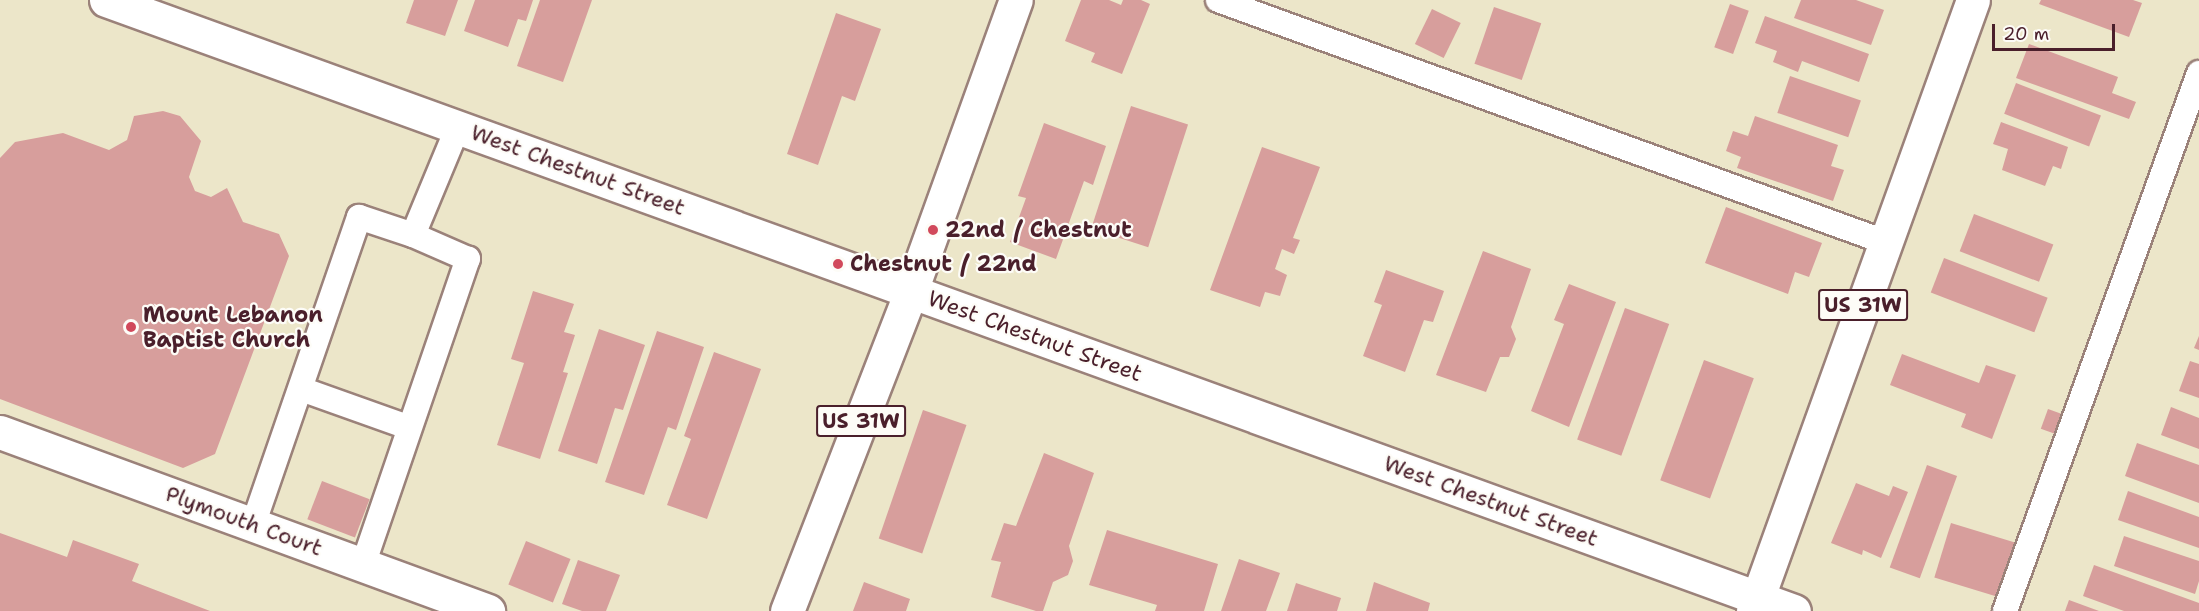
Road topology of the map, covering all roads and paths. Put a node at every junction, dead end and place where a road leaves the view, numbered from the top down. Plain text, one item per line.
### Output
1 (106, 0) edge
2 (1016, 0) edge
3 (1218, 0) edge
4 (1973, 0) edge
5 (2199, 74) edge
6 (458, 127) junction
7 (413, 235) junction
8 (1885, 242) junction
9 (911, 291) junction
10 (301, 389) junction
11 (408, 426) junction
12 (0, 432) edge
13 (253, 525) junction
14 (363, 565) junction
15 (1755, 604) edge
16 (471, 608) edge
17 (787, 611) edge
18 (1794, 611) edge
19 (2005, 611) edge

1 - 6 main road, West Chestnut Street
2 - 9 main road, US 31W
3 - 8 lane
4 - 8 main road, US 31W
5 - 19 lane
6 - 7 lane
6 - 9 main road, West Chestnut Street
7 - 10 lane
7 - 11 lane
8 - 15 main road, US 31W
9 - 15 main road, West Chestnut Street
9 - 17 main road, US 31W
10 - 11 lane
10 - 13 lane
11 - 14 lane
12 - 13 main road, Plymouth Court
13 - 14 main road, Plymouth Court
14 - 16 main road, Plymouth Court
15 - 18 main road, West Chestnut Street

